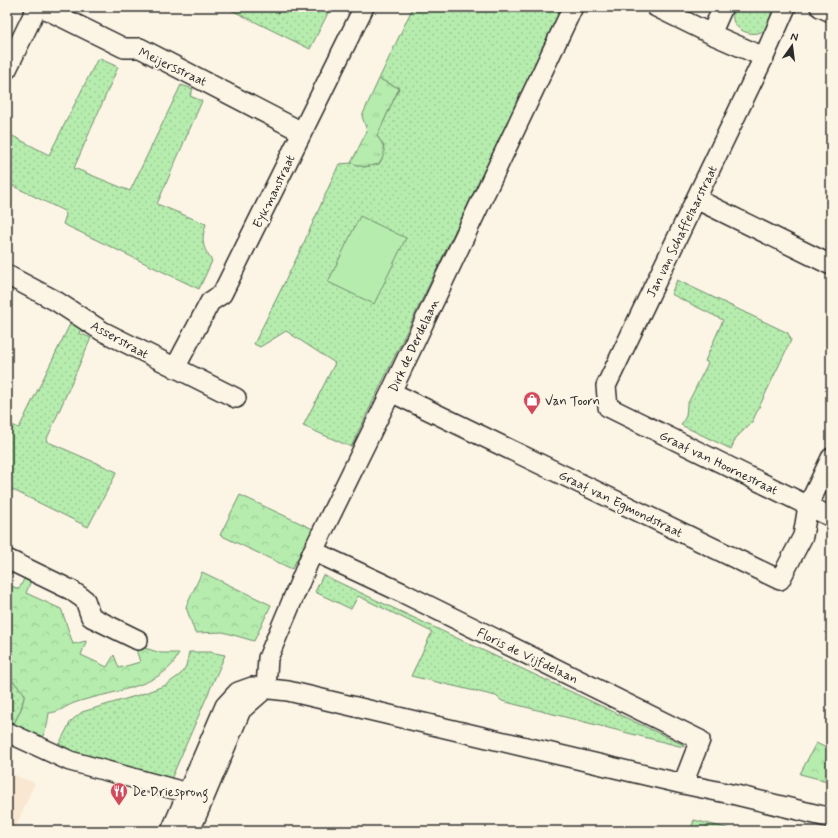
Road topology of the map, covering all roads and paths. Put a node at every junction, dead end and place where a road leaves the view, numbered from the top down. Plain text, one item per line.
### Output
1 (37, 7) edge
2 (41, 7) edge
3 (364, 7) edge
4 (573, 7) edge
5 (656, 7) edge
6 (723, 7) edge
7 (786, 7) edge
8 (820, 7) edge
9 (831, 12) edge
10 (711, 34) junction
11 (764, 57) junction
12 (7, 69) edge
13 (302, 132) junction
14 (696, 198) junction
15 (831, 265) edge
16 (7, 275) edge
17 (175, 368) junction
18 (391, 392) junction
19 (236, 398) dead end
20 (608, 407) joint
21 (831, 458) edge
22 (808, 506) junction
23 (831, 517) edge
24 (313, 551) junction
25 (7, 559) edge
26 (138, 640) dead end
27 (266, 688) junction
28 (7, 732) edge
29 (683, 784) junction
30 (196, 796) junction
31 (831, 818) edge
32 (171, 831) edge
33 (190, 831) edge

1 - 12 street
2 - 13 street, Meijersstraat
3 - 13 street, Eykmanstraat
4 - 18 street, Dirk de Derdelaan
5 - 10 street
6 - 10 street
7 - 11 street, Jan van Schaffelaarstraat
8 - 9 street
10 - 11 street
11 - 14 street, Jan van Schaffelaarstraat
13 - 17 street, Eykmanstraat
14 - 15 street
14 - 20 street, Jan van Schaffelaarstraat
16 - 17 street, Asserstraat
17 - 19 street, Asserstraat
18 - 22 street, Graaf van Egmondstraat
18 - 24 street, Dirk de Derdelaan
20 - 22 street, Graaf van Hoornestraat
21 - 22 street
22 - 23 street, Graaf van Hoornestraat
24 - 27 street, Dirk de Derdelaan
24 - 29 street, Floris de Vijfdelaan
25 - 26 street
27 - 29 street
27 - 30 street
28 - 30 street
29 - 31 street
30 - 32 street
30 - 33 street

